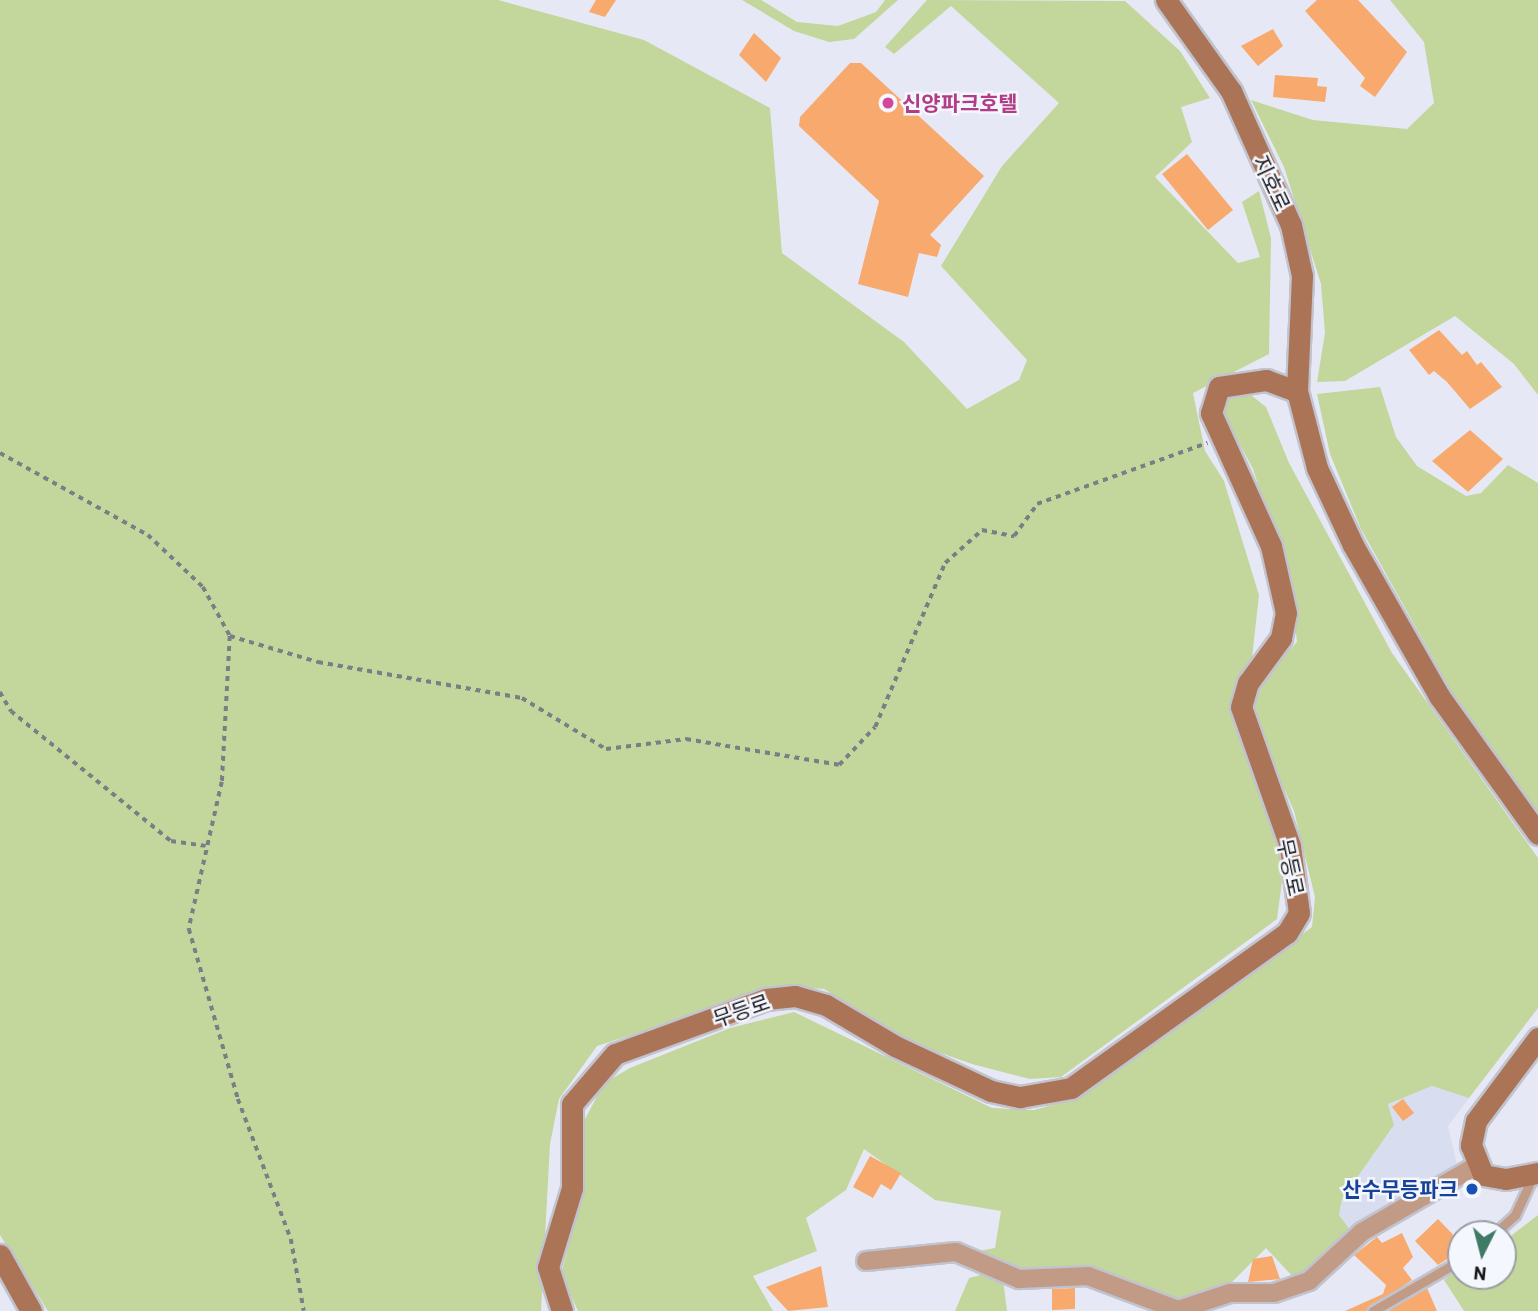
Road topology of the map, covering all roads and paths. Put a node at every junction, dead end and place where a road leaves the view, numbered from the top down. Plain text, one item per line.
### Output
1 (1166, 0) edge
2 (1297, 391) junction
3 (1219, 440) junction
4 (0, 453) edge
5 (230, 636) junction
6 (0, 692) edge
7 (1538, 834) edge
8 (206, 846) junction
9 (1538, 1038) edge
10 (1476, 1167) junction
11 (1536, 1173) edge
12 (1509, 1220) edge
13 (0, 1255) edge
14 (866, 1261) dead end
15 (1447, 1268) edge
16 (31, 1311) edge
17 (304, 1311) edge
18 (562, 1311) edge
19 (1373, 1311) edge

1 - 2 main road, 지호로
2 - 3 main road, 무등로
2 - 7 main road
3 - 5 path
3 - 18 main road, 무등로
4 - 5 path
5 - 8 path
6 - 8 path
8 - 17 path
9 - 10 main road
10 - 11 main road
10 - 14 street
11 - 12 lane
13 - 16 main road
15 - 19 lane

